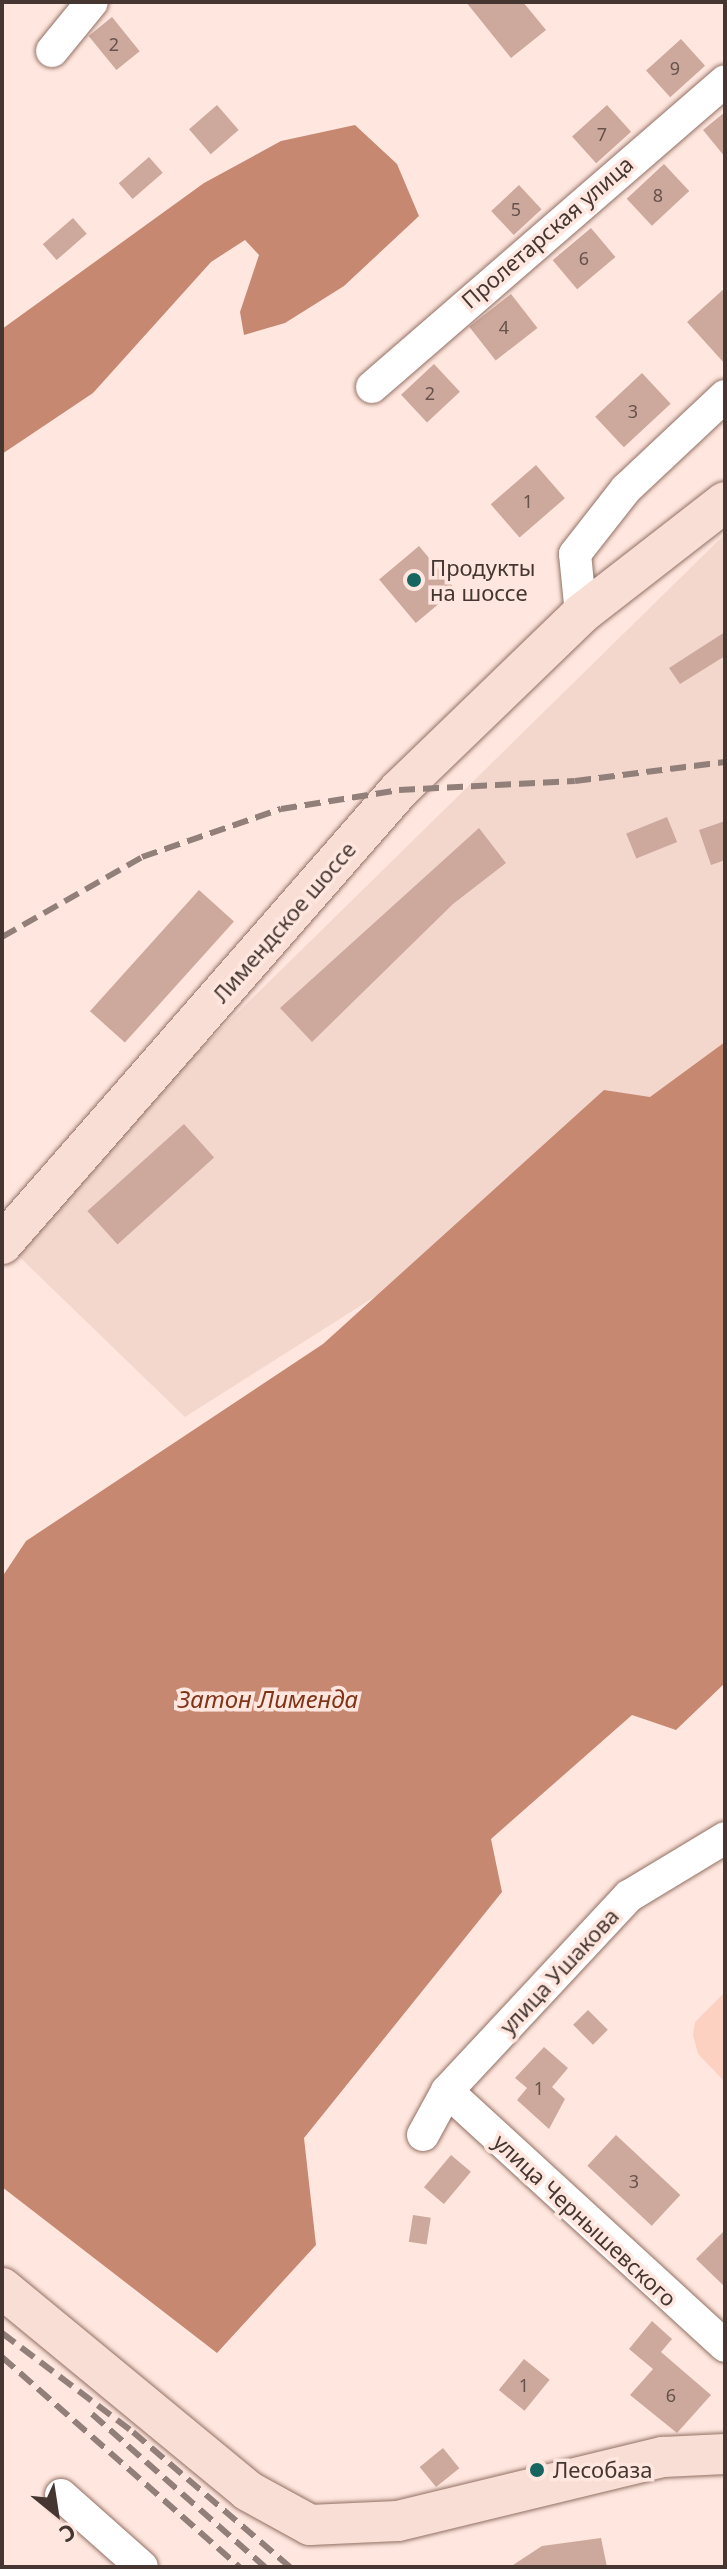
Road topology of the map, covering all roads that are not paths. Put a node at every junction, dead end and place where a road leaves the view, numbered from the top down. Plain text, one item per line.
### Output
1 (92, 2) edge
2 (52, 51) dead end
3 (725, 81) edge
4 (372, 387) dead end
5 (725, 396) edge
6 (725, 502) edge
7 (581, 614) junction
8 (2, 1244) edge
9 (725, 1838) edge
10 (447, 2091) junction
11 (423, 2135) dead end
12 (2, 2288) edge
13 (725, 2346) edge
14 (725, 2454) edge
15 (61, 2495) dead end
16 (142, 2567) edge

1 - 2 street
3 - 4 street, Пролетарская улица
5 - 7 street
6 - 7 main road, Лимендское шоссе
7 - 8 main road, Лимендское шоссе
9 - 10 street, улица Ушакова
10 - 11 street, улица Ушакова
10 - 13 street, улица Чернышевского
12 - 14 main road
15 - 16 street

